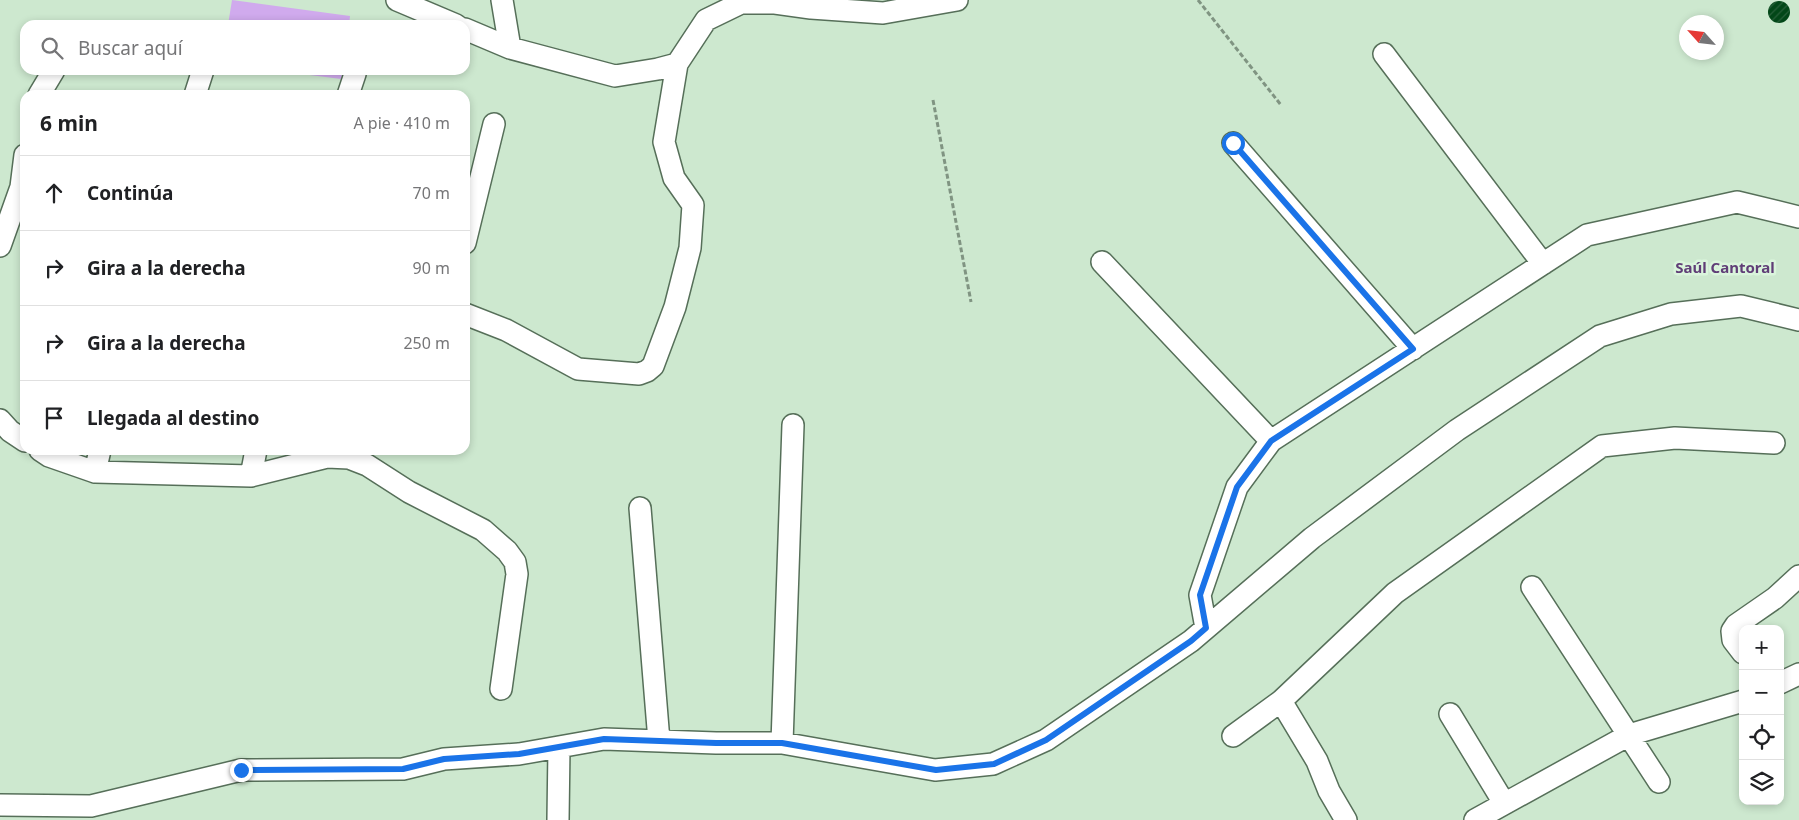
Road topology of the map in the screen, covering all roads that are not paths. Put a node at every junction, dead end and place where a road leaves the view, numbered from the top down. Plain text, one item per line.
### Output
1 (397, 0) edge
2 (502, 0) edge
3 (957, 0) edge
4 (444, 20) edge
5 (470, 31) edge
6 (510, 48) junction
7 (1384, 54) dead end
8 (677, 64) junction
9 (51, 75) edge
10 (201, 75) edge
11 (355, 75) edge
12 (42, 90) edge
13 (197, 90) edge
14 (350, 90) edge
15 (494, 124) dead end
16 (1233, 143) dead end
17 (20, 190) edge
18 (1799, 217) edge
19 (470, 222) edge
20 (0, 246) edge
21 (1102, 262) dead end
22 (1543, 264) junction
23 (470, 316) edge
24 (1799, 320) edge
25 (1413, 349) junction
26 (0, 420) edge
27 (793, 424) dead end
28 (20, 437) edge
29 (1271, 441) junction
30 (1774, 443) dead end
31 (48, 455) edge
32 (99, 455) edge
33 (255, 455) edge
34 (95, 472) junction
35 (251, 476) junction
36 (640, 508) dead end
37 (1799, 576) edge
38 (1532, 588) dead end
39 (1206, 628) junction
40 (1739, 648) edge
41 (1799, 674) edge
42 (1784, 681) edge
43 (500, 689) dead end
44 (1281, 701) junction
45 (1739, 702) edge
46 (1450, 714) dead end
47 (1233, 736) dead end
48 (1629, 736) junction
49 (659, 741) junction
50 (782, 743) junction
51 (559, 747) junction
52 (1659, 782) dead end
53 (1504, 803) junction
54 (0, 805) edge
55 (558, 820) edge
56 (1346, 820) edge
57 (1475, 820) edge

1 - 4 street
2 - 6 street
3 - 8 street
5 - 6 street
6 - 8 street
7 - 22 street
8 - 23 street
9 - 12 street
10 - 13 street
11 - 14 street
15 - 19 street
16 - 25 street
17 - 20 street
18 - 22 street
21 - 29 street
22 - 25 street
24 - 39 street
25 - 29 street
26 - 28 street
27 - 50 street
29 - 39 street
30 - 44 street
31 - 34 street
32 - 34 street
33 - 35 street
34 - 35 street
35 - 43 street
36 - 49 street
37 - 40 street
38 - 48 street
39 - 50 street
41 - 42 street
44 - 47 street
44 - 56 street
45 - 48 street
46 - 53 street
48 - 52 street
48 - 53 street
49 - 50 street
49 - 51 street
51 - 54 street
51 - 55 street
53 - 57 street

